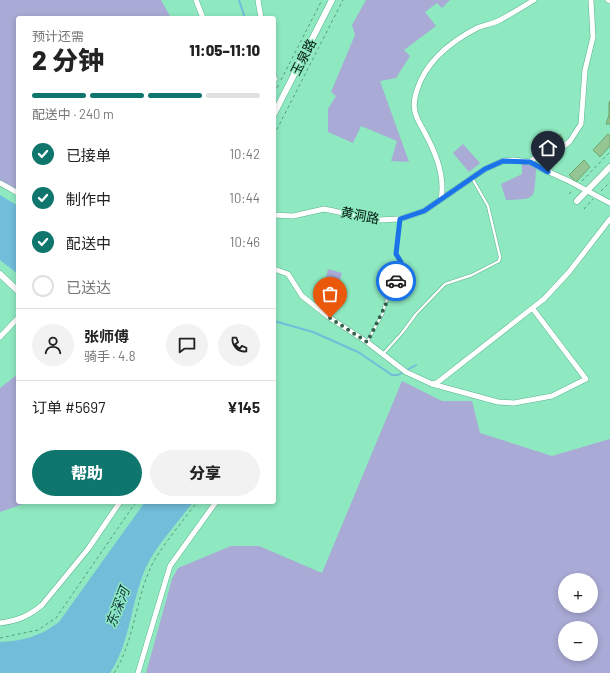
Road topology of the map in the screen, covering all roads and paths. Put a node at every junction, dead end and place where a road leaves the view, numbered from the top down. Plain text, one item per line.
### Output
1 (196, 0) edge
2 (258, 0) edge
3 (322, 0) edge
4 (332, 0) edge
5 (343, 0) edge
6 (534, 0) edge
7 (591, 0) edge
8 (202, 16) edge
9 (261, 16) edge
10 (276, 90) edge
11 (276, 110) edge
12 (276, 131) edge
13 (610, 152) edge
14 (530, 162) junction
15 (610, 167) edge
16 (472, 178) junction
17 (0, 183) edge
18 (579, 184) dead end
19 (574, 189) dead end
20 (16, 192) edge
21 (569, 194) dead end
22 (441, 199) junction
23 (577, 201) dead end
24 (610, 203) edge
25 (276, 216) edge
26 (400, 219) junction
27 (610, 219) edge
28 (276, 270) edge
29 (0, 274) edge
30 (16, 289) edge
31 (534, 309) junction
32 (16, 320) edge
33 (0, 337) edge
34 (367, 342) junction
35 (383, 354) junction
36 (432, 384) junction
37 (119, 504) edge
38 (135, 504) edge
39 (196, 504) edge
40 (215, 504) edge
41 (0, 623) edge
42 (0, 638) edge
43 (114, 673) edge
44 (138, 673) edge

1 - 8 street
2 - 9 street
3 - 10 path
4 - 11 street, 玉泉路
5 - 12 path
6 - 22 street
7 - 14 street
13 - 18 path
14 - 16 street, 黄洞路
14 - 24 street, 黄洞路
15 - 23 street
16 - 22 street, 黄洞路
16 - 35 lane
17 - 20 street
19 - 21 path
22 - 26 street, 黄洞路
25 - 26 street, 黄洞路
26 - 34 lane
27 - 31 street
28 - 34 street
29 - 30 street
31 - 36 street
31 - 36 street
32 - 33 street
34 - 35 street
35 - 36 street
37 - 41 street
38 - 42 path
39 - 43 path
40 - 44 street

